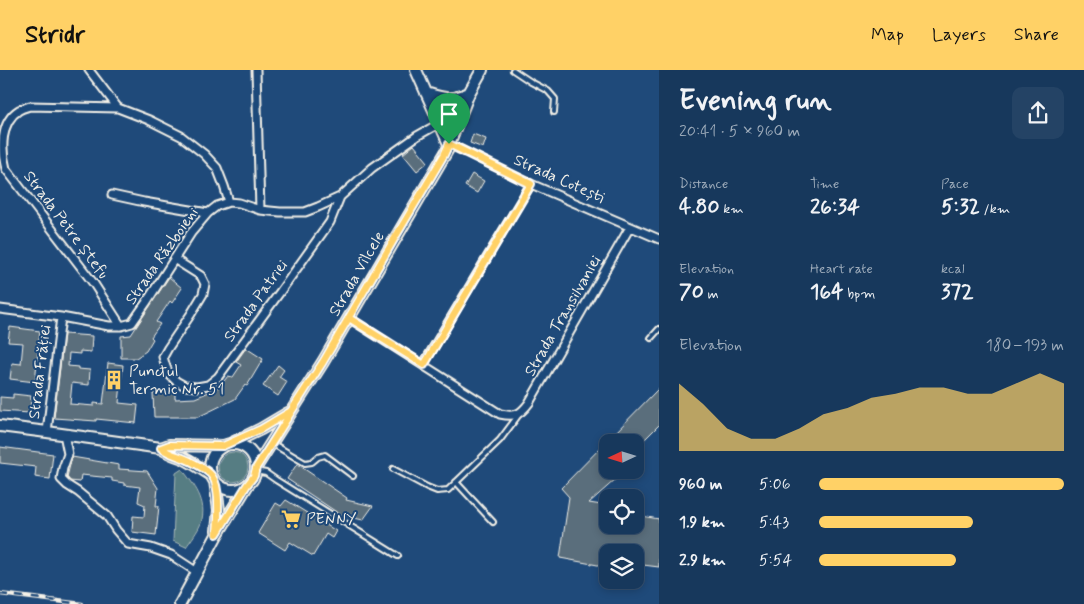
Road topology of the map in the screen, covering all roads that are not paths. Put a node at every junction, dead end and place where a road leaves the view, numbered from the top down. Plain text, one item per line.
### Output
1 (89, 70) edge
2 (256, 70) edge
3 (416, 70) edge
4 (482, 70) edge
5 (513, 70) edge
6 (426, 93) junction
7 (469, 94) junction
8 (118, 108) junction
9 (554, 112) dead end
10 (440, 123) junction
11 (449, 144) junction
12 (3, 170) edge
13 (531, 184) junction
14 (112, 195) dead end
15 (340, 197) junction
16 (229, 202) junction
17 (260, 210) junction
18 (208, 213) junction
19 (630, 227) junction
20 (659, 239) edge
21 (174, 259) junction
22 (0, 309) edge
23 (61, 317) junction
24 (349, 318) junction
25 (121, 326) junction
26 (659, 329) edge
27 (650, 338) dead end
28 (424, 365) junction
29 (291, 411) junction
30 (518, 414) junction
31 (0, 426) edge
32 (47, 432) junction
33 (64, 434) junction
34 (271, 443) junction
35 (226, 445) junction
36 (161, 448) junction
37 (256, 469) junction
38 (393, 469) dead end
39 (353, 476) dead end
40 (213, 478) junction
41 (456, 482) junction
42 (247, 485) junction
43 (493, 522) dead end
44 (217, 534) junction
45 (398, 556) dead end
46 (197, 572) junction
47 (180, 604) edge

1 - 8 street
2 - 17 street
3 - 6 main road
4 - 7 main road, Strada Vîlcele
5 - 9 lane
6 - 7 main road
6 - 10 main road
7 - 11 main road, Strada Vîlcele
8 - 12 street, Strada Petre Ștefu
8 - 16 street
10 - 11 main road
10 - 15 street
11 - 13 street, Strada Cotești
11 - 24 main road, Strada Vîlcele
12 - 25 street, Strada Petre Ștefu
13 - 19 street, Strada Cotești
13 - 28 street
14 - 18 street
15 - 17 street
15 - 21 street, Strada Patriei
16 - 17 street
16 - 18 street, Strada Războieni
18 - 21 street, Strada Războieni
19 - 20 street, Strada Cotești
19 - 30 street, Strada Transilvaniei
21 - 25 street, Strada Războieni
22 - 23 street, Strada Războieni
23 - 25 street, Strada Războieni
23 - 32 street, Strada Frăției
24 - 28 street
24 - 29 main road, Strada Vîlcele
26 - 27 lane
28 - 30 street
29 - 34 main road, Strada Vîlcele
29 - 35 main road, Strada Vîlcele
30 - 41 lane
31 - 32 main road
32 - 33 main road
33 - 36 main road
33 - 46 street
34 - 37 main road, Strada Vîlcele
34 - 39 lane
35 - 36 main road
35 - 37 main road
35 - 40 main road
36 - 40 main road
37 - 42 main road
37 - 45 lane
38 - 41 lane
40 - 42 main road
40 - 44 main road
41 - 43 lane
42 - 44 main road
44 - 46 main road
46 - 47 main road

